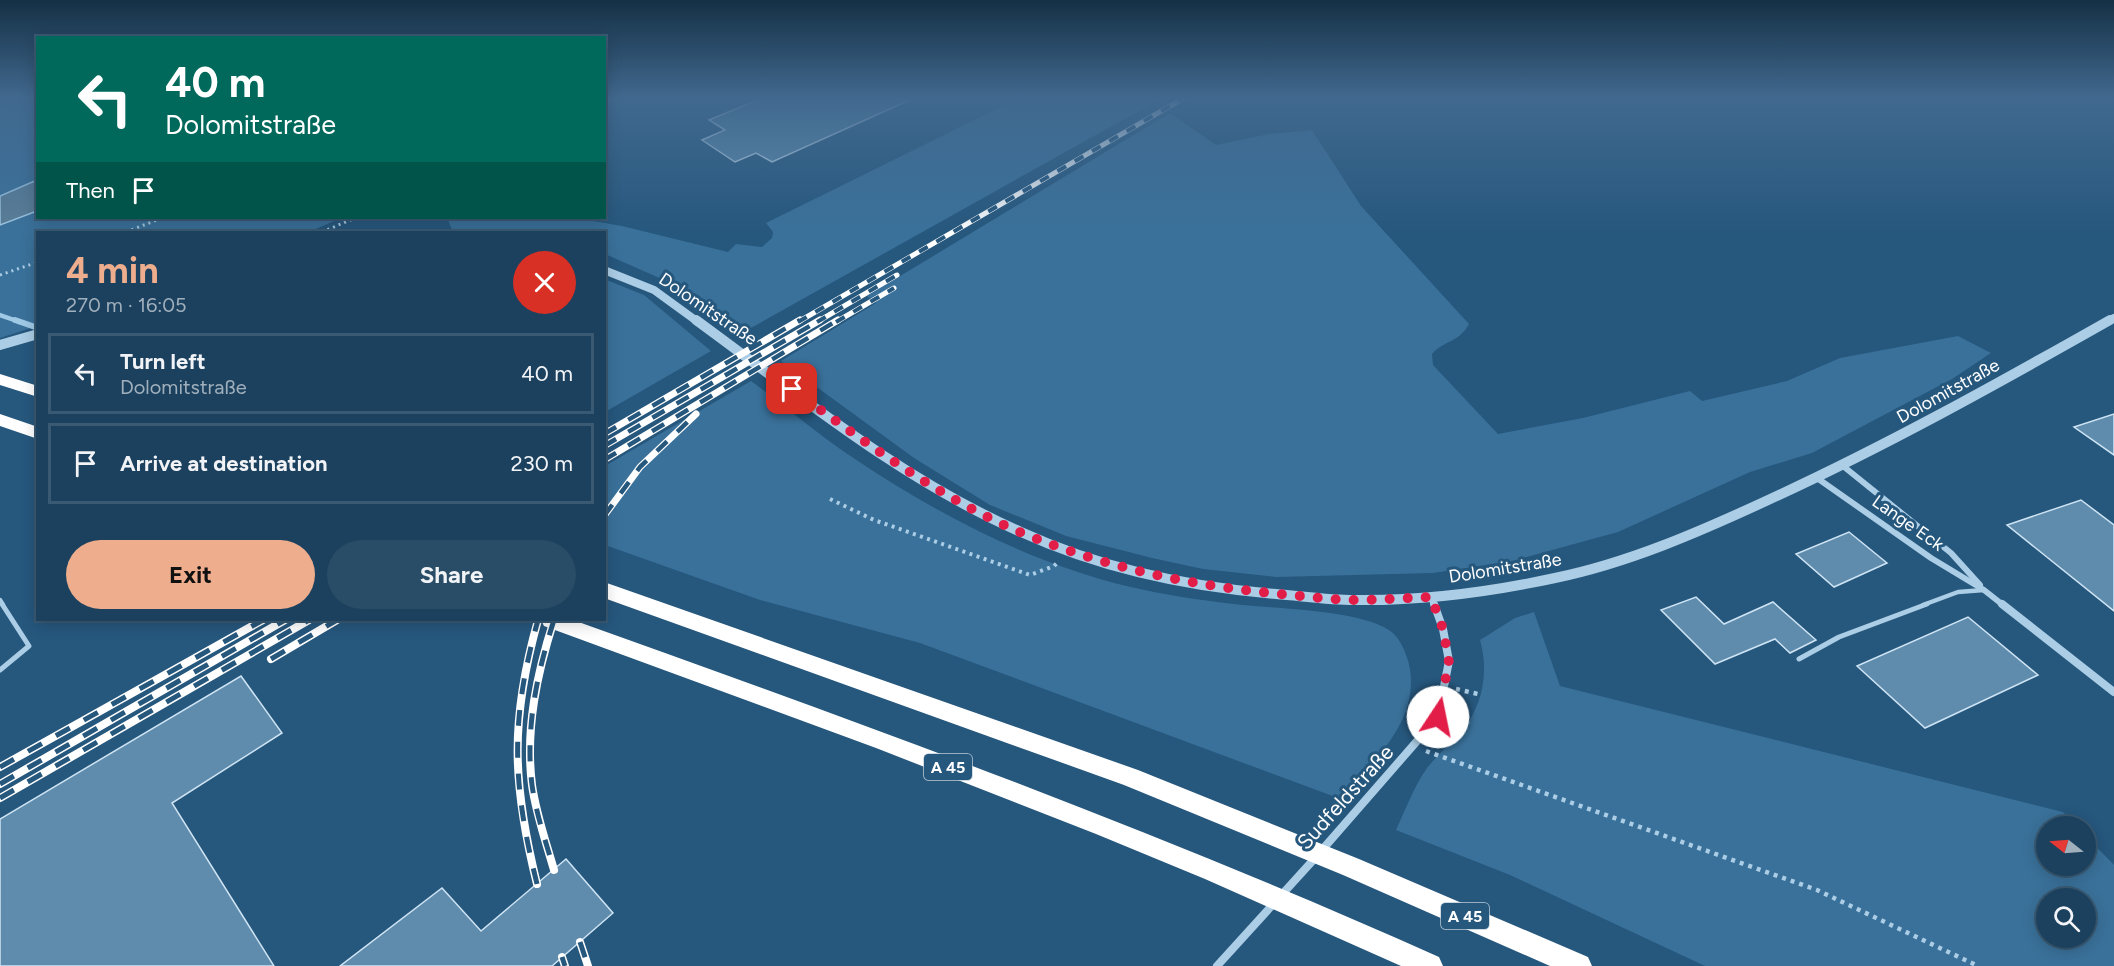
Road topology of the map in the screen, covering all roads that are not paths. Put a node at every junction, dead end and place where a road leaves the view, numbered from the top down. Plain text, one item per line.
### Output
1 (606, 271) edge
2 (2114, 318) edge
3 (36, 335) edge
4 (0, 345) edge
5 (0, 379) edge
6 (36, 391) edge
7 (0, 420) edge
8 (36, 432) edge
9 (1843, 466) junction
10 (1817, 478) junction
11 (1984, 590) junction
12 (606, 591) edge
13 (1431, 597) junction
14 (0, 600) edge
15 (554, 621) edge
16 (1799, 659) dead end
17 (0, 670) edge
18 (2114, 692) edge
19 (1217, 966) edge
20 (1430, 966) edge
21 (1579, 966) edge

1 - 13 street, Dolomitstraße
2 - 9 street, Dolomitstraße
3 - 4 street
5 - 6 highway
7 - 8 highway
9 - 10 street, Dolomitstraße
9 - 11 street, Lange Eck
10 - 11 street, Lange Eck
10 - 13 street, Dolomitstraße
11 - 16 lane
11 - 18 street, Lange Eck
12 - 21 highway, A 45
13 - 19 street, Sudfeldstraße
14 - 17 lane
15 - 20 highway, A 45

